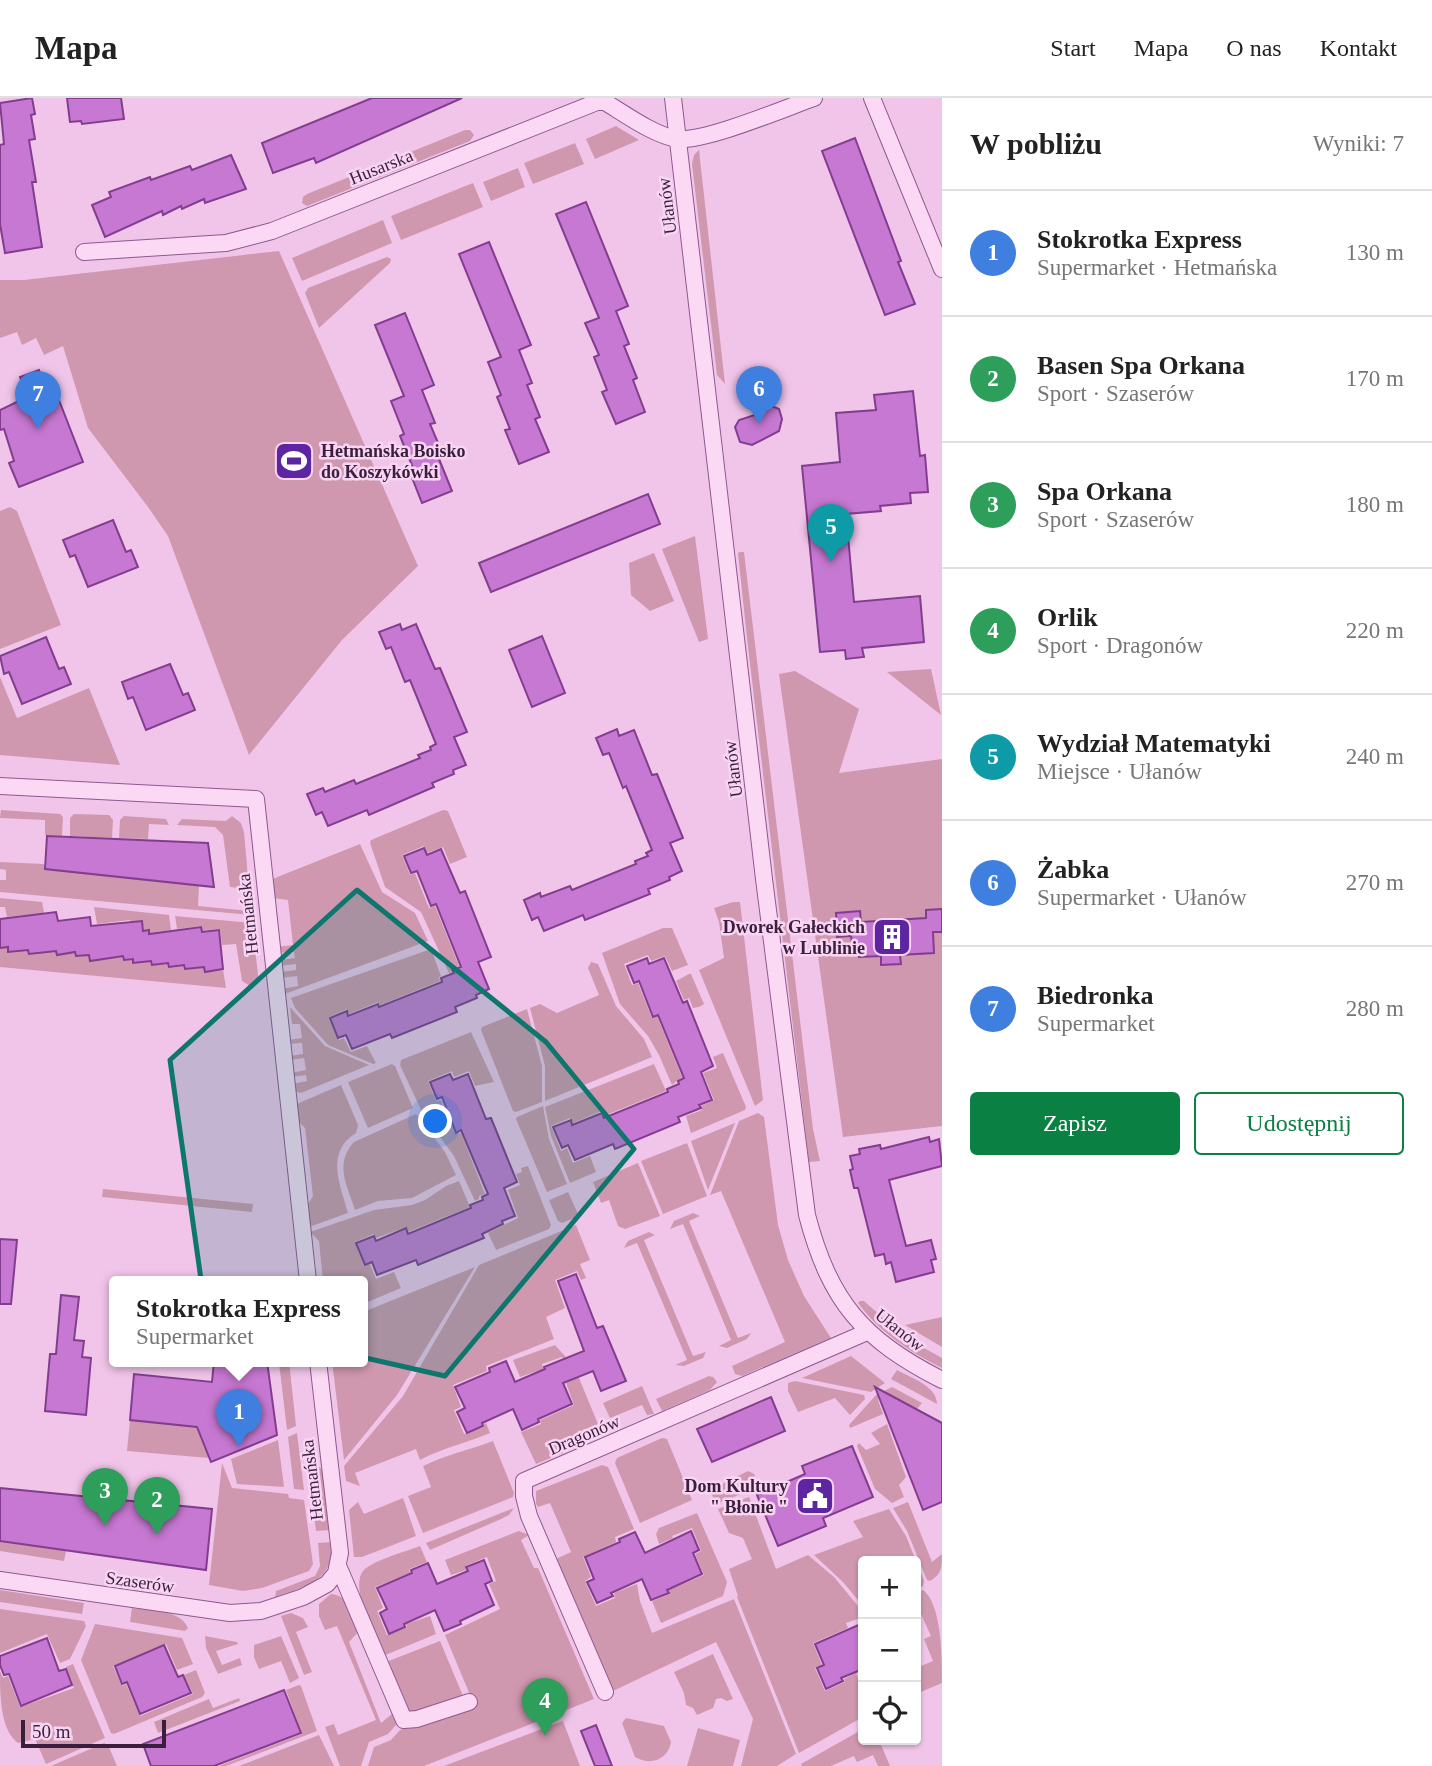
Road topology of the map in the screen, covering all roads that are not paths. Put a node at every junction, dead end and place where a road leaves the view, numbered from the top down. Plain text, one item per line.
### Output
1 (673, 98) edge
2 (814, 98) edge
3 (872, 98) edge
4 (678, 139) junction
5 (84, 252) dead end
6 (942, 269) edge
7 (0, 786) edge
8 (306, 1276) edge
9 (867, 1332) junction
10 (318, 1367) edge
11 (942, 1380) edge
12 (339, 1561) junction
13 (0, 1580) edge
14 (605, 1692) dead end
15 (469, 1702) dead end

1 - 4 street, Ułanów
2 - 4 street
3 - 6 street
4 - 5 street, Husarska
4 - 9 street, Ułanów
7 - 8 street, Hetmańska
9 - 11 street, Ułanów
9 - 14 street, Dragonów
10 - 12 street, Hetmańska
12 - 13 street, Szaserów
12 - 15 street, Hetmańska

